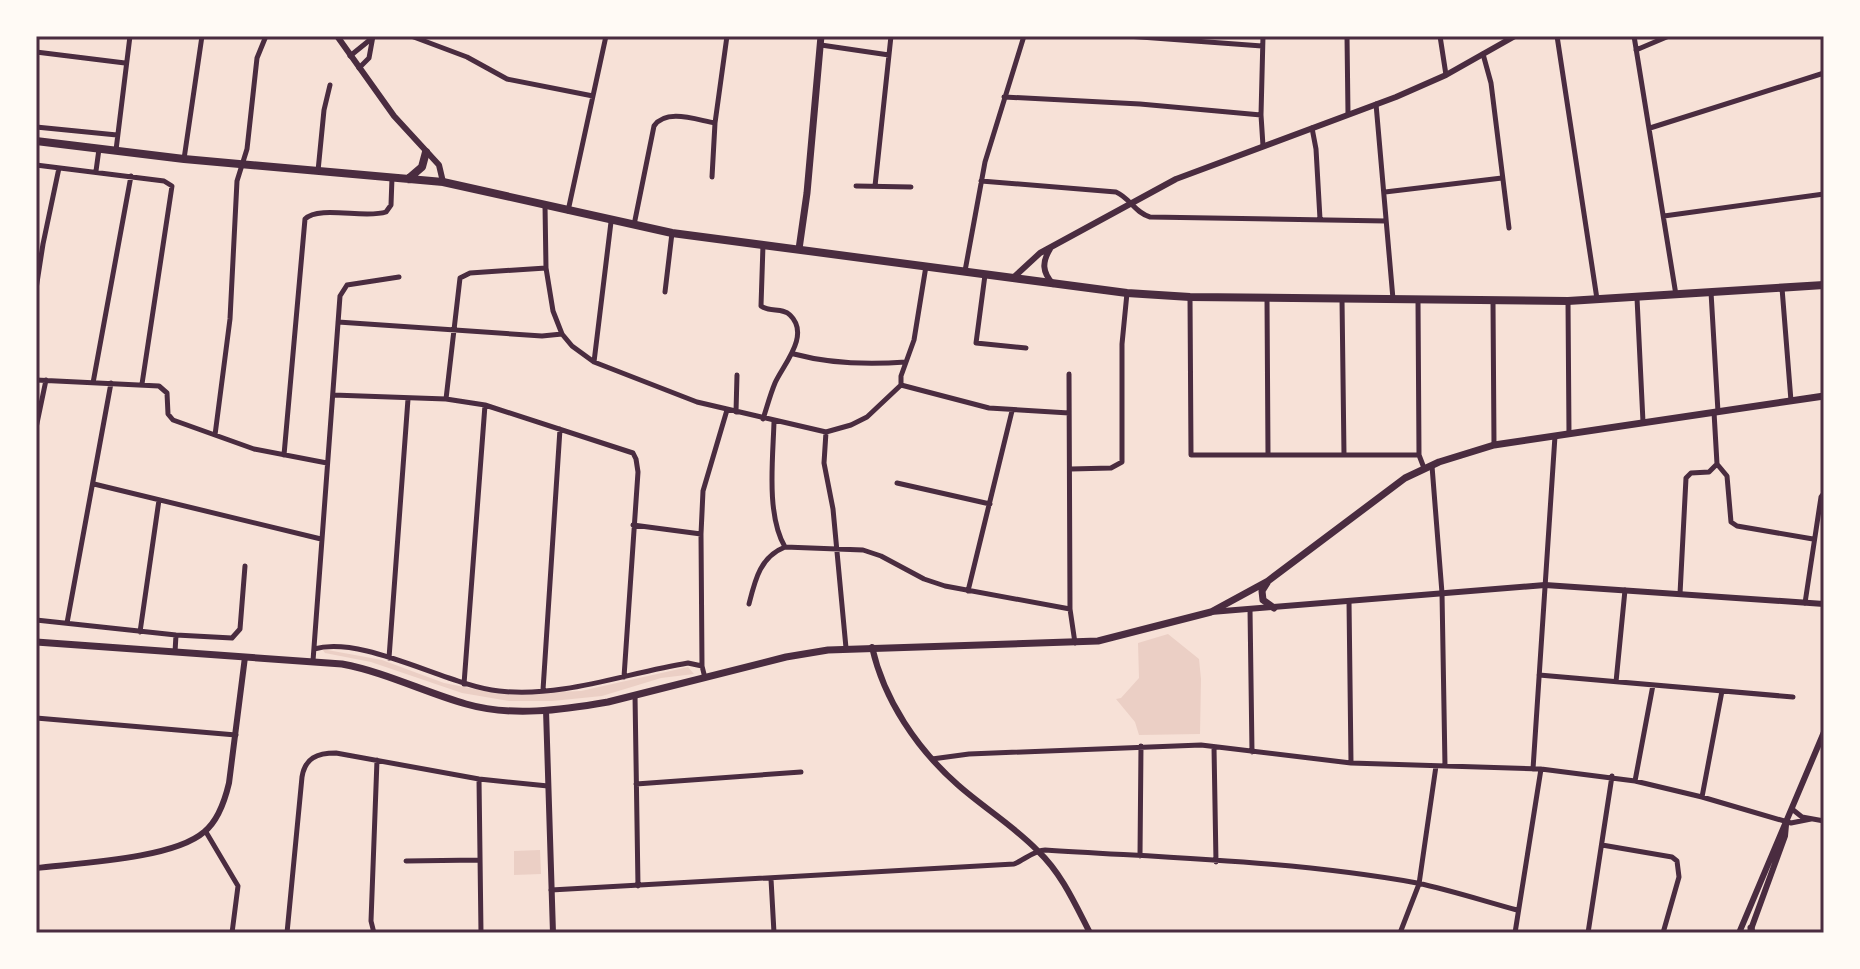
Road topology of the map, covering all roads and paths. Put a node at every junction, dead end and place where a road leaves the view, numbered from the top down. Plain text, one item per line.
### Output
1 (130, 36) edge
2 (202, 36) edge
3 (266, 36) edge
4 (337, 36) edge
5 (411, 36) edge
6 (606, 36) edge
7 (727, 36) edge
8 (891, 36) edge
9 (1024, 36) edge
10 (1127, 36) edge
11 (1263, 36) edge
12 (1347, 36) edge
13 (1440, 36) edge
14 (1515, 36) edge
15 (1557, 36) edge
16 (1634, 36) edge
17 (1669, 36) edge
18 (372, 37) edge
19 (821, 40) edge
20 (1262, 46) junction
21 (1636, 50) junction
22 (36, 52) edge
23 (1483, 54) junction
24 (889, 55) junction
25 (350, 56) junction
26 (125, 63) junction
27 (359, 68) junction
28 (1824, 73) edge
29 (1446, 75) junction
30 (330, 85) dead end
31 (593, 96) junction
32 (1004, 97) junction
33 (1376, 104) junction
34 (1348, 114) junction
35 (1261, 115) junction
36 (715, 123) junction
37 (36, 127) edge
38 (1312, 128) junction
39 (1650, 128) junction
40 (117, 135) junction
41 (36, 141) edge
42 (1263, 146) junction
43 (99, 149) junction
44 (116, 151) junction
45 (426, 152) junction
46 (184, 159) junction
47 (36, 165) edge
48 (241, 165) junction
49 (59, 168) junction
50 (96, 171) junction
51 (318, 172) junction
52 (131, 176) junction
53 (712, 177) dead end
54 (392, 178) junction
55 (1502, 178) junction
56 (407, 179) junction
57 (981, 181) junction
58 (443, 182) junction
59 (856, 186) dead end
60 (875, 186) junction
61 (911, 187) dead end
62 (1385, 192) junction
63 (1824, 194) edge
64 (1131, 204) junction
65 (545, 205) junction
66 (568, 211) junction
67 (1664, 216) junction
68 (1320, 219) junction
69 (1386, 221) junction
70 (611, 222) junction
71 (634, 226) junction
72 (1509, 228) dead end
73 (672, 233) junction
74 (39, 243) edge
75 (763, 245) junction
76 (799, 249) junction
77 (1050, 249) junction
78 (927, 265) junction
79 (546, 268) junction
80 (965, 271) junction
81 (985, 274) junction
82 (399, 277) dead end
83 (1010, 278) junction
84 (1053, 284) junction
85 (1824, 285) edge
86 (1782, 288) junction
87 (36, 289) edge
88 (665, 292) dead end
89 (1711, 292) junction
90 (1127, 293) junction
91 (1676, 295) junction
92 (1190, 297) junction
93 (1267, 298) junction
94 (1637, 298) junction
95 (1342, 299) junction
96 (1393, 300) junction
97 (1597, 300) junction
98 (1418, 301) junction
99 (1568, 301) junction
100 (1493, 302) junction
101 (338, 322) junction
102 (453, 329) junction
103 (562, 334) junction
104 (1026, 348) dead end
105 (794, 354) junction
106 (594, 362) junction
107 (906, 362) junction
108 (1069, 374) dead end
109 (737, 375) dead end
110 (36, 380) edge
111 (46, 380) junction
112 (93, 383) junction
113 (111, 383) junction
114 (142, 384) junction
115 (901, 385) junction
116 (333, 395) junction
117 (1824, 396) edge
118 (408, 399) junction
119 (446, 399) junction
120 (1791, 401) junction
121 (485, 405) junction
122 (727, 410) junction
123 (1012, 411) junction
124 (736, 412) junction
125 (1716, 412) junction
126 (1069, 413) junction
127 (763, 419) junction
128 (774, 421) junction
129 (1643, 423) junction
130 (36, 428) edge
131 (560, 429) junction
132 (826, 432) junction
133 (1569, 434) junction
134 (215, 435) junction
135 (1555, 436) junction
136 (1494, 445) junction
137 (284, 455) junction
138 (1268, 455) junction
139 (1344, 455) junction
140 (1419, 455) junction
141 (327, 463) junction
142 (1717, 464) junction
143 (1428, 466) junction
144 (1071, 469) junction
145 (897, 483) dead end
146 (94, 484) junction
147 (1824, 493) edge
148 (159, 500) junction
149 (990, 504) junction
150 (633, 525) junction
151 (701, 534) junction
152 (321, 539) junction
153 (1813, 539) junction
154 (785, 547) junction
155 (836, 548) junction
156 (245, 566) dead end
157 (1268, 581) junction
158 (1545, 585) junction
159 (1625, 589) junction
160 (968, 591) junction
161 (1442, 593) junction
162 (1680, 594) junction
163 (1349, 601) junction
164 (1805, 603) junction
165 (749, 604) dead end
166 (1824, 604) edge
167 (1274, 608) junction
168 (1070, 609) junction
169 (1250, 609) junction
170 (1211, 612) junction
171 (36, 620) edge
172 (67, 623) junction
173 (140, 632) junction
174 (176, 635) junction
175 (36, 642) edge
176 (1075, 644) junction
177 (872, 647) junction
178 (846, 648) junction
179 (314, 649) junction
180 (175, 652) junction
181 (245, 657) junction
182 (389, 658) junction
183 (313, 661) junction
184 (702, 666) junction
185 (1539, 675) junction
186 (624, 677) junction
187 (705, 678) junction
188 (1616, 682) junction
189 (464, 684) junction
190 (1653, 685) junction
191 (543, 690) junction
192 (1722, 691) junction
193 (635, 695) junction
194 (1793, 697) dead end
195 (546, 710) junction
196 (36, 718) edge
197 (1824, 732) edge
198 (236, 735) junction
199 (1141, 746) junction
200 (1214, 747) junction
201 (1820, 751) edge
202 (1252, 752) junction
203 (932, 759) junction
204 (377, 760) junction
205 (1351, 763) junction
206 (1436, 766) junction
207 (1445, 766) junction
208 (1533, 769) junction
209 (1541, 769) junction
210 (801, 772) dead end
211 (1612, 776) junction
212 (479, 779) junction
213 (1635, 781) junction
214 (636, 784) junction
215 (548, 786) junction
216 (1702, 797) junction
217 (1792, 809) junction
218 (1811, 819) junction
219 (1824, 821) edge
220 (1787, 822) junction
221 (206, 832) junction
222 (1602, 845) junction
223 (1038, 851) junction
224 (1140, 856) junction
225 (478, 860) junction
226 (406, 861) dead end
227 (1216, 862) junction
228 (36, 868) edge
229 (771, 879) junction
230 (1419, 884) junction
231 (638, 886) junction
232 (551, 890) junction
233 (1517, 910) junction
234 (1751, 931) edge
235 (232, 933) edge
236 (287, 933) edge
237 (374, 933) edge
238 (481, 933) edge
239 (553, 933) edge
240 (774, 933) edge
241 (1090, 933) edge
242 (1400, 933) edge
243 (1515, 933) edge
244 (1588, 933) edge
245 (1663, 933) edge
246 (1739, 933) edge

1 - 26 street
2 - 46 street
3 - 48 street
4 - 25 street
5 - 31 street
6 - 31 street
7 - 36 street
8 - 24 street
9 - 32 street
10 - 20 street
11 - 20 street
12 - 34 street
13 - 29 street
14 - 23 street
15 - 97 street
16 - 21 street
17 - 21 street
18 - 25 street
18 - 27 street
19 - 24 street
19 - 76 main road
20 - 35 street
21 - 39 street
22 - 26 street
23 - 29 street
23 - 55 street
24 - 60 street
25 - 27 street
26 - 40 street
27 - 45 street
28 - 39 street
29 - 33 street
30 - 51 street
31 - 66 street
32 - 35 street
32 - 57 street
33 - 34 street
33 - 62 street
34 - 38 street
35 - 42 street
36 - 53 street
36 - 71 street
37 - 40 street
38 - 42 street
38 - 68 street
39 - 67 street
40 - 44 street
41 - 43 main road
42 - 64 street
43 - 44 main road
43 - 50 street
44 - 46 main road
45 - 56 main road
45 - 58 street
46 - 48 main road
47 - 49 street
48 - 51 main road
48 - 134 street
49 - 50 street
49 - 74 street
50 - 52 street
51 - 54 main road
52 - 112 street
52 - 114 street
54 - 56 main road
54 - 137 street
55 - 62 street
55 - 72 street
56 - 58 main road
57 - 64 street
57 - 80 street
58 - 65 main road
59 - 60 street
60 - 61 street
62 - 69 street
63 - 67 street
64 - 68 street
64 - 77 street
65 - 66 main road
65 - 79 street
66 - 70 main road
67 - 91 street
68 - 69 street
69 - 96 street
70 - 71 main road
70 - 106 street
71 - 73 main road
73 - 75 main road
73 - 88 street
74 - 87 street
75 - 76 main road
75 - 105 street
76 - 78 main road
77 - 83 street
77 - 84 street
78 - 80 main road
78 - 107 street
79 - 102 street
79 - 103 street
80 - 81 main road
81 - 83 main road
81 - 104 street
82 - 101 street
83 - 84 main road
84 - 90 main road
85 - 86 main road
86 - 89 main road
86 - 120 street
89 - 91 main road
89 - 125 street
90 - 92 main road
90 - 144 street
91 - 94 main road
92 - 93 main road
92 - 138 street
93 - 95 main road
93 - 138 street
94 - 97 main road
94 - 129 street
95 - 96 main road
95 - 139 street
96 - 98 main road
97 - 99 main road
98 - 100 main road
98 - 140 street
99 - 100 main road
99 - 133 street
100 - 136 street
101 - 102 street
101 - 116 street
102 - 103 street
102 - 119 street
103 - 106 street
105 - 107 street
105 - 127 street
106 - 122 street
107 - 115 street
108 - 126 street
109 - 124 street
110 - 111 street
111 - 112 street
111 - 130 street
112 - 113 street
113 - 114 street
113 - 146 street
114 - 134 street
115 - 123 street
115 - 132 street
116 - 118 street
116 - 141 street
117 - 120 main road
118 - 119 street
118 - 182 street
119 - 121 street
120 - 125 main road
121 - 131 street
121 - 189 street
122 - 124 street
122 - 151 street
123 - 126 street
123 - 149 street
124 - 127 street
125 - 129 main road
125 - 142 street
126 - 144 street
127 - 128 street
128 - 132 street
128 - 154 street
129 - 133 main road
131 - 150 street
131 - 191 street
132 - 155 street
133 - 135 main road
134 - 137 street
135 - 136 main road
135 - 158 street
136 - 143 main road
137 - 141 street
138 - 139 street
139 - 140 street
140 - 143 street
141 - 152 street
142 - 153 street
142 - 162 street
143 - 157 main road
143 - 161 street
144 - 168 street
145 - 149 street
146 - 148 street
146 - 172 street
147 - 153 street
148 - 152 street
148 - 173 street
149 - 160 street
150 - 151 street
150 - 186 street
151 - 184 street
152 - 179 street
153 - 164 street
154 - 155 street
154 - 165 street
155 - 160 street
155 - 178 street
156 - 174 street
157 - 167 main road
157 - 170 main road
158 - 159 street
158 - 161 street
158 - 185 street
159 - 162 street
159 - 188 street
160 - 168 street
161 - 163 street
161 - 207 street
162 - 164 street
163 - 167 street
163 - 205 street
164 - 166 street
167 - 169 street
168 - 176 street
169 - 170 street
169 - 202 street
170 - 176 main road
171 - 172 street
172 - 173 street
173 - 174 street
174 - 180 street
175 - 180 main road
176 - 177 main road
177 - 178 main road
177 - 203 street
178 - 187 main road
179 - 182 street
179 - 183 street
180 - 181 main road
181 - 183 main road
181 - 198 street
182 - 189 street
183 - 195 main road
184 - 186 street
184 - 187 street
185 - 188 street
185 - 208 street
186 - 191 street
187 - 193 main road
188 - 190 street
189 - 191 street
190 - 192 street
190 - 213 street
192 - 194 street
192 - 216 street
193 - 195 main road
193 - 214 street
195 - 215 street
196 - 198 street
197 - 201 street
198 - 221 street
199 - 200 street
199 - 203 street
199 - 224 street
200 - 202 street
200 - 227 street
201 - 217 street
202 - 205 street
203 - 223 street
204 - 212 street
204 - 236 street
204 - 237 street
205 - 206 street
206 - 207 street
206 - 230 street
207 - 208 street
208 - 209 street
209 - 211 street
209 - 233 street
210 - 214 street
211 - 213 street
211 - 222 street
212 - 215 street
212 - 225 street
213 - 216 street
214 - 231 street
215 - 232 street
216 - 220 street
217 - 218 street
217 - 220 street
218 - 219 street
218 - 220 street
220 - 234 street
220 - 246 street
221 - 228 street
221 - 235 street
222 - 244 street
222 - 245 street
223 - 224 street
223 - 229 street
223 - 241 street
224 - 227 street
225 - 226 street
225 - 238 street
227 - 230 street
229 - 231 street
229 - 240 street
230 - 233 street
230 - 242 street
231 - 232 street
232 - 239 street
233 - 243 street

